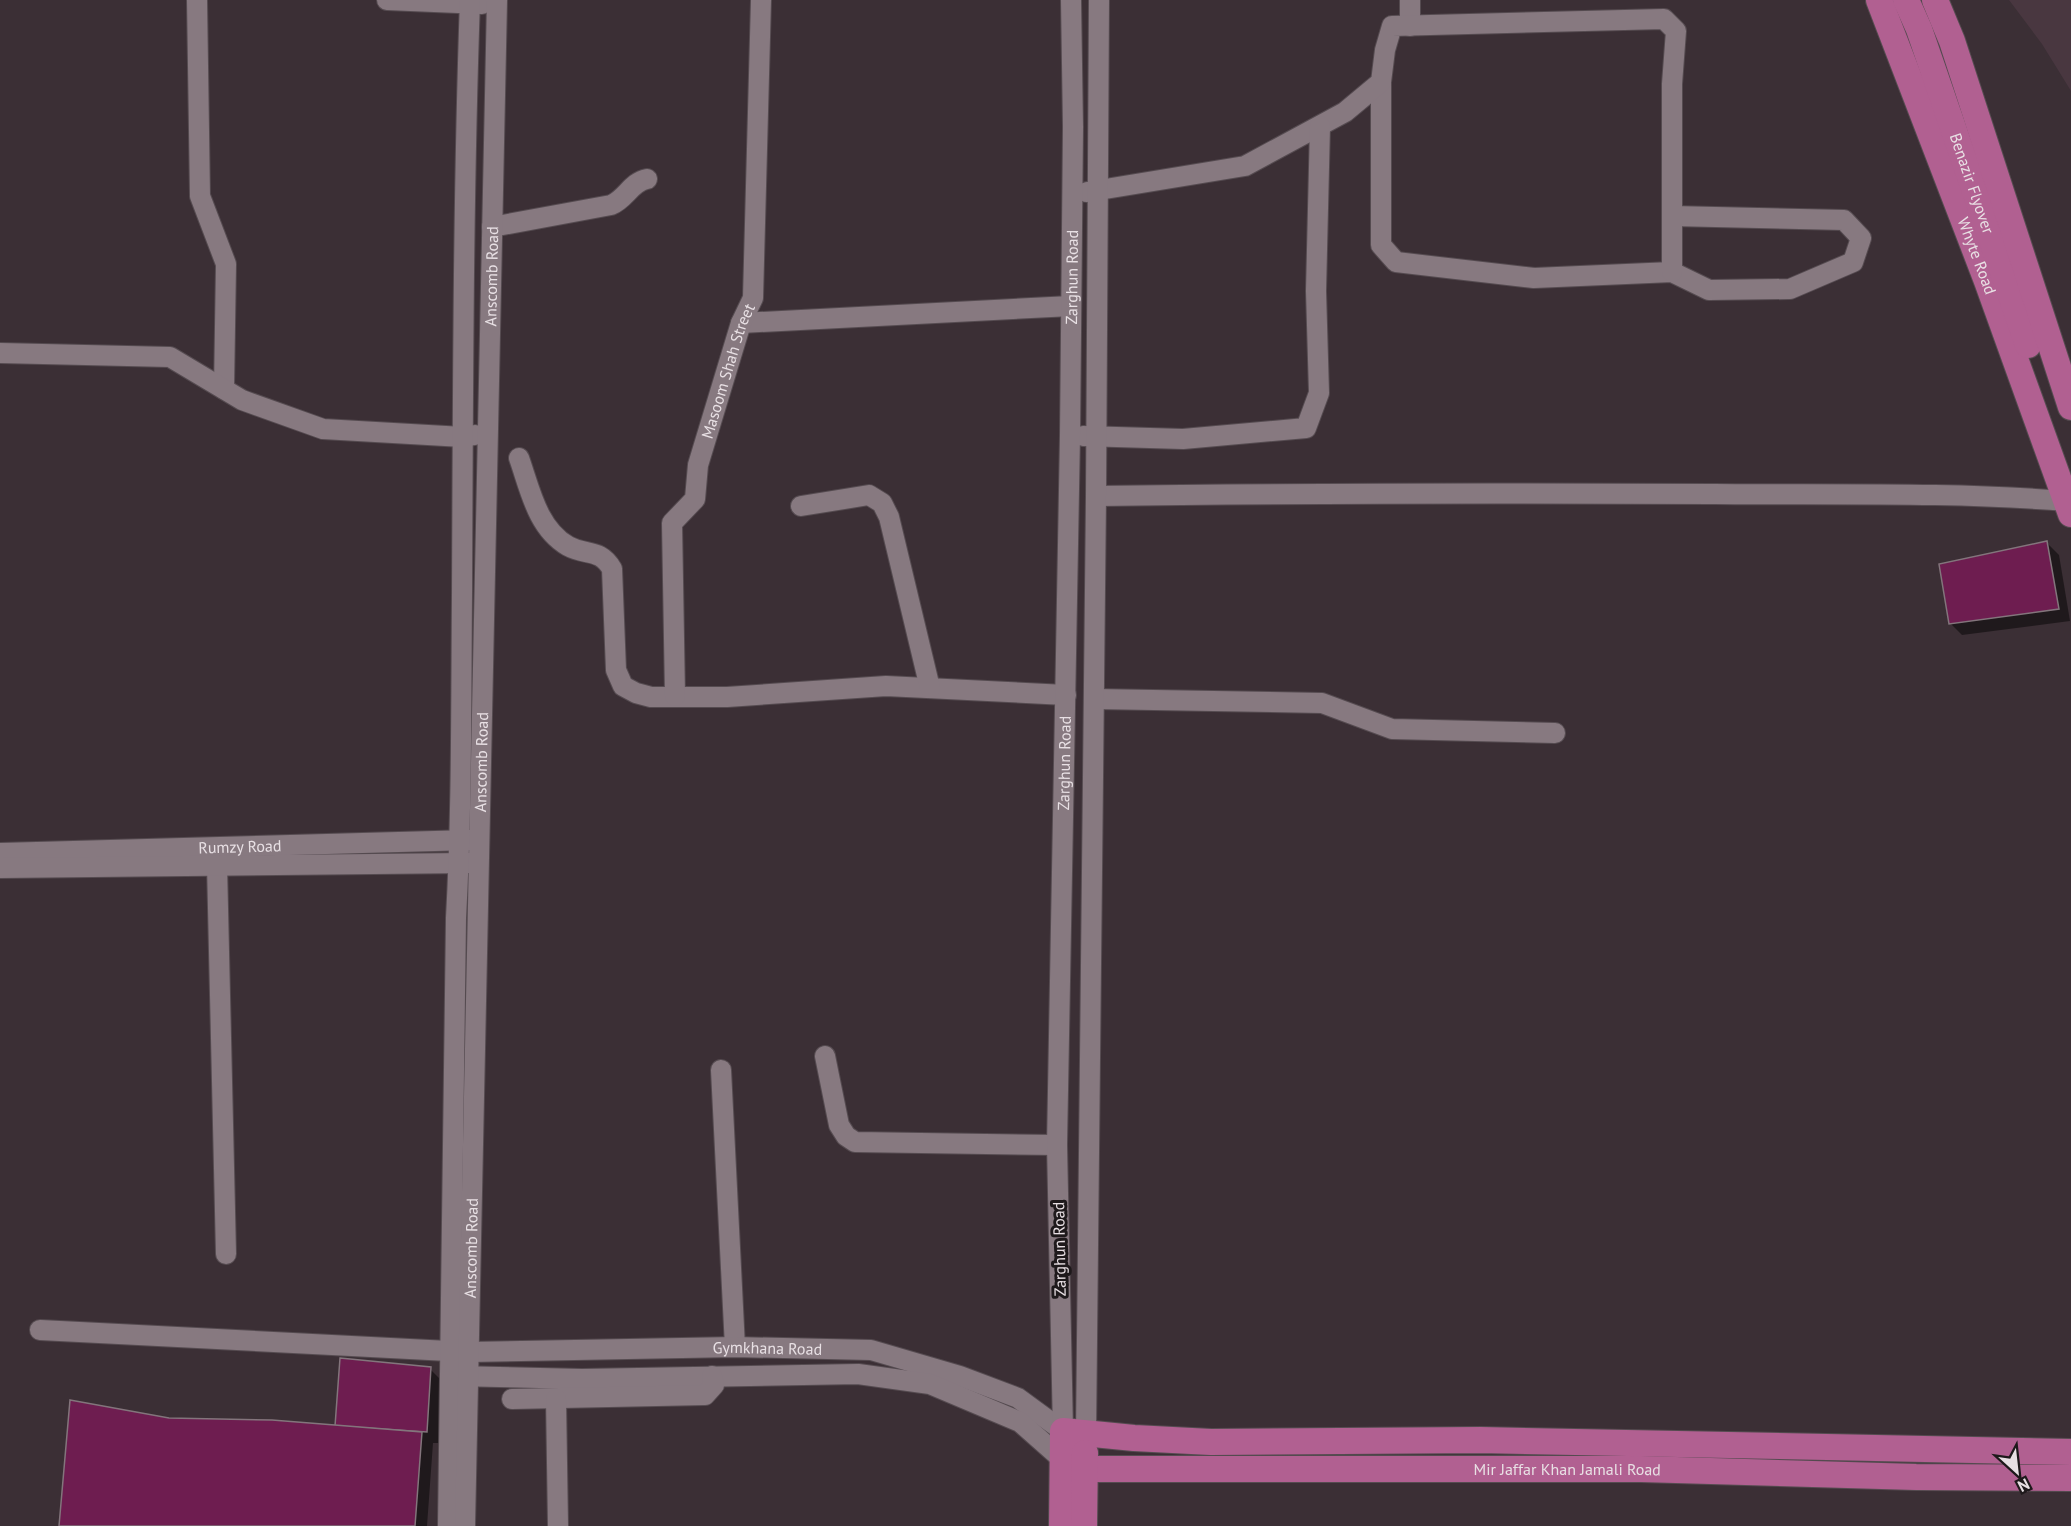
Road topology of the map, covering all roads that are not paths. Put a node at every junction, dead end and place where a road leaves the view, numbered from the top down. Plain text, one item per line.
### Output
1 (197, 0) edge
2 (387, 0) edge
3 (761, 0) edge
4 (1071, 0) edge
5 (1099, 0) edge
6 (1410, 0) edge
7 (1879, 0) edge
8 (1906, 0) edge
9 (1935, 0) edge
10 (470, 1) edge
11 (497, 3) edge
12 (1410, 26) junction
13 (1381, 82) junction
14 (1320, 126) junction
15 (647, 179) dead end
16 (1072, 192) junction
17 (1097, 192) junction
18 (1672, 216) junction
19 (492, 227) junction
20 (1672, 272) junction
21 (1071, 306) junction
22 (741, 323) junction
23 (0, 353) edge
24 (224, 389) junction
25 (2071, 407) edge
26 (487, 433) junction
27 (1070, 435) junction
28 (1095, 436) junction
29 (463, 437) junction
30 (519, 458) dead end
31 (2071, 471) edge
32 (1096, 496) junction
33 (801, 506) dead end
34 (2069, 508) edge
35 (930, 688) junction
36 (1066, 694) junction
37 (675, 696) junction
38 (1094, 699) junction
39 (1555, 733) dead end
40 (460, 840) junction
41 (480, 840) junction
42 (0, 853) edge
43 (459, 863) junction
44 (479, 864) junction
45 (217, 865) junction
46 (0, 868) edge
47 (825, 1056) dead end
48 (721, 1070) dead end
49 (1056, 1145) junction
50 (226, 1254) dead end
51 (40, 1330) dead end
52 (735, 1347) junction
53 (459, 1351) junction
54 (459, 1376) junction
55 (712, 1376) junction
56 (512, 1399) dead end
57 (556, 1399) junction
58 (1074, 1433) junction
59 (2071, 1452) edge
60 (1074, 1465) junction
61 (2071, 1478) edge
62 (448, 1526) edge
63 (465, 1526) edge
64 (558, 1526) edge
65 (1062, 1526) edge
66 (1084, 1526) edge

1 - 24 street
2 - 10 street
3 - 22 street, Masoom Shah Street
4 - 16 street, Zarghun Road
5 - 17 street, Zarghun Road
6 - 12 street
7 - 34 main road, Whyte Road
8 - 31 main road, Benazir Flyover
9 - 25 main road
10 - 11 street
10 - 29 street, Anscomb Road
11 - 19 street, Anscomb Road
12 - 13 street
12 - 18 street
13 - 14 street
13 - 20 street
14 - 17 street
14 - 28 street
15 - 19 street
16 - 17 street
16 - 21 street, Zarghun Road
17 - 28 street, Zarghun Road
18 - 20 street
18 - 20 street
19 - 26 street, Anscomb Road
21 - 22 street
21 - 27 street, Zarghun Road
22 - 37 street, Masoom Shah Street
23 - 24 street
24 - 29 street
26 - 29 street
26 - 41 street, Anscomb Road
27 - 28 street
27 - 36 street, Zarghun Road
28 - 32 street, Zarghun Road
29 - 40 street, Anscomb Road
30 - 37 street
32 - 34 street
32 - 38 street, Zarghun Road
33 - 35 street
35 - 36 street
35 - 37 street
36 - 49 street, Zarghun Road
38 - 39 street
38 - 58 street, Zarghun Road
40 - 41 street, Rumzy Road
40 - 42 street, Rumzy Road
40 - 43 street, Anscomb Road
41 - 44 street, Anscomb Road
43 - 44 street, Rumzy Road
43 - 45 street, Rumzy Road
43 - 53 street, Anscomb Road
44 - 53 street, Anscomb Road
45 - 46 street, Rumzy Road
45 - 50 street
47 - 49 street
48 - 52 street
49 - 58 street, Zarghun Road
51 - 53 street, Gymkhana Road
52 - 53 street, Gymkhana Road
52 - 58 street, Gymkhana Road
53 - 54 street, Anscomb Road
54 - 55 street
54 - 62 street, Anscomb Road
54 - 63 street, Anscomb Road
55 - 57 street
55 - 60 street
56 - 57 street
57 - 64 street
58 - 59 main road, Mir Jaffar Khan Jamali Road
58 - 60 main road, Zarghun Road
60 - 61 main road, Mir Jaffar Khan Jamali Road
60 - 65 main road, Zarghun Road
60 - 66 main road, Zarghun Road

